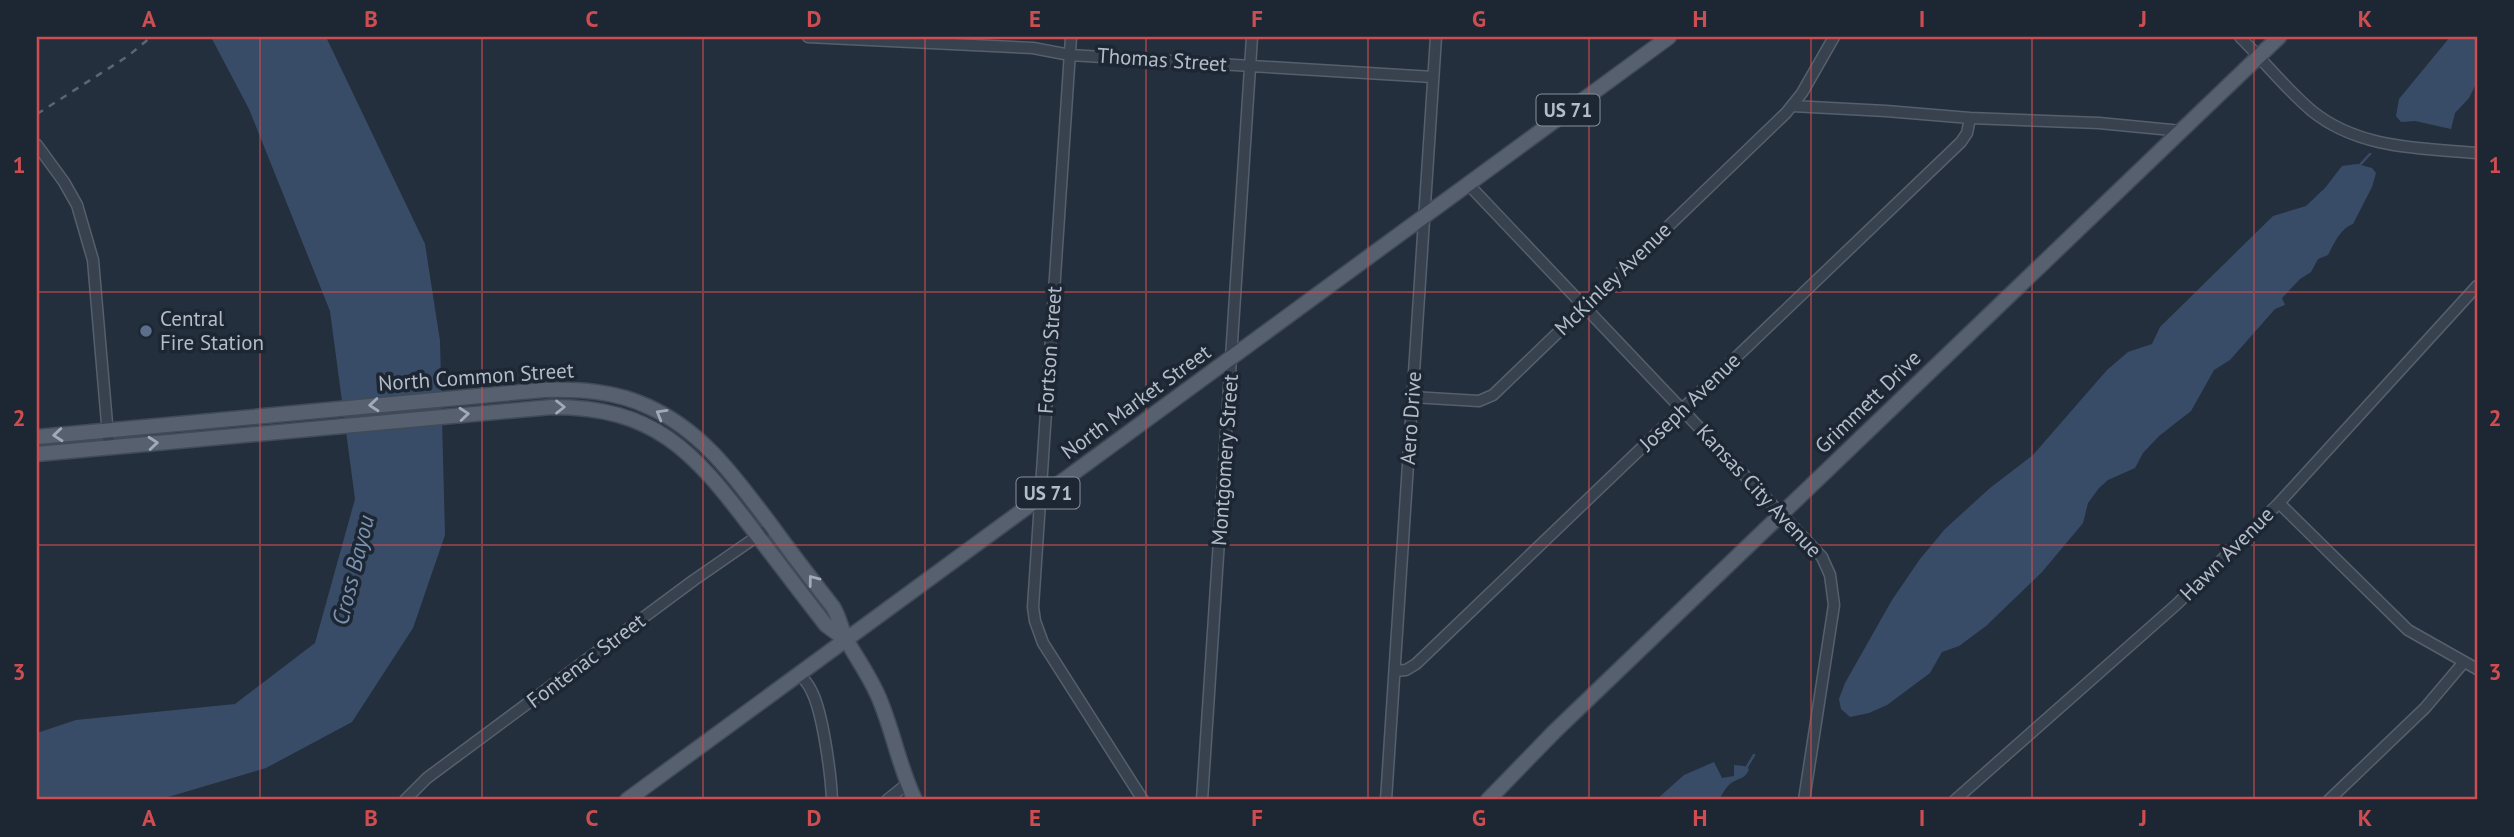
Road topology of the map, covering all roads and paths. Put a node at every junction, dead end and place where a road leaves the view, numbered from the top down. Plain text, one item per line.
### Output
1 (808, 37) edge
2 (1071, 37) edge
3 (1252, 37) edge
4 (1436, 37) edge
5 (1669, 37) edge
6 (1834, 37) edge
7 (2240, 37) edge
8 (2279, 37) edge
9 (1070, 55) junction
10 (2259, 56) junction
11 (1250, 66) junction
12 (1433, 77) junction
13 (1792, 106) junction
14 (1970, 118) junction
15 (2182, 131) junction
16 (37, 145) edge
17 (2477, 153) edge
18 (1468, 184) junction
19 (1423, 218) junction
20 (2477, 286) edge
21 (1584, 307) junction
22 (1232, 357) junction
23 (1412, 397) junction
24 (1683, 409) junction
25 (108, 430) junction
26 (37, 437) edge
27 (109, 447) junction
28 (37, 454) edge
29 (1040, 499) junction
30 (2279, 503) junction
31 (1782, 513) junction
32 (772, 526) junction
33 (758, 536) junction
34 (845, 639) junction
35 (2464, 662) junction
36 (2477, 669) edge
37 (1395, 671) junction
38 (799, 674) junction
39 (907, 784) junction
40 (408, 799) edge
41 (627, 800) edge
42 (832, 800) edge
43 (887, 800) edge
44 (915, 800) edge
45 (1143, 800) edge
46 (1202, 800) edge
47 (1386, 800) edge
48 (1488, 800) edge
49 (1804, 800) edge
50 (1955, 800) edge
51 (2329, 800) edge

1 - 9 street, Thomas Street
2 - 9 street, Fortson Street
3 - 11 street, Montgomery Street
4 - 12 street, Aero Drive
5 - 18 main road, North Market Street / US 71
6 - 13 street, McKinley Avenue
7 - 10 street
8 - 10 main road, Grimmett Drive
9 - 11 street, Thomas Street
9 - 29 street, Fortson Street
10 - 15 main road, Grimmett Drive
10 - 17 street
11 - 12 street, Thomas Street
11 - 22 street, Montgomery Street
12 - 19 street, Aero Drive
13 - 14 street
13 - 21 street, McKinley Avenue
14 - 15 street
14 - 24 street, Joseph Avenue
15 - 31 main road, Grimmett Drive
16 - 25 street
18 - 19 main road, North Market Street / US 71
18 - 21 street, Kansas City Avenue
19 - 22 main road, North Market Street / US 71
19 - 23 street, Aero Drive
20 - 30 street, Hawn Avenue
21 - 23 street, McKinley Avenue
21 - 24 street, Kansas City Avenue
22 - 29 main road, North Market Street / US 71
22 - 46 street, Montgomery Street
23 - 37 street, Aero Drive
24 - 31 street, Kansas City Avenue
24 - 37 street, Joseph Avenue
25 -> 26 main road, North Common Street
25 - 27 street
32 -> 25 main road, North Common Street
27 - 28 main road, North Common Street
27 -> 33 main road, North Common Street
29 - 34 main road, North Market Street / US 71
29 - 45 street, Fortson Street
30 - 35 street
30 - 50 street, Hawn Avenue
31 - 48 main road, Grimmett Drive
31 - 49 street, Kansas City Avenue
32 - 33 street, Fontenac Street
34 -> 32 main road, North Common Street
33 - 34 main road, North Common Street
33 - 40 street, Fontenac Street
34 - 38 main road, North Market Street / US 71
34 - 39 main road, North Common Street
35 - 36 street
35 - 51 street
37 - 47 street, Aero Drive
38 - 41 main road, North Market Street / US 71
38 - 42 street
39 - 43 street
39 - 44 main road, North Common Street

